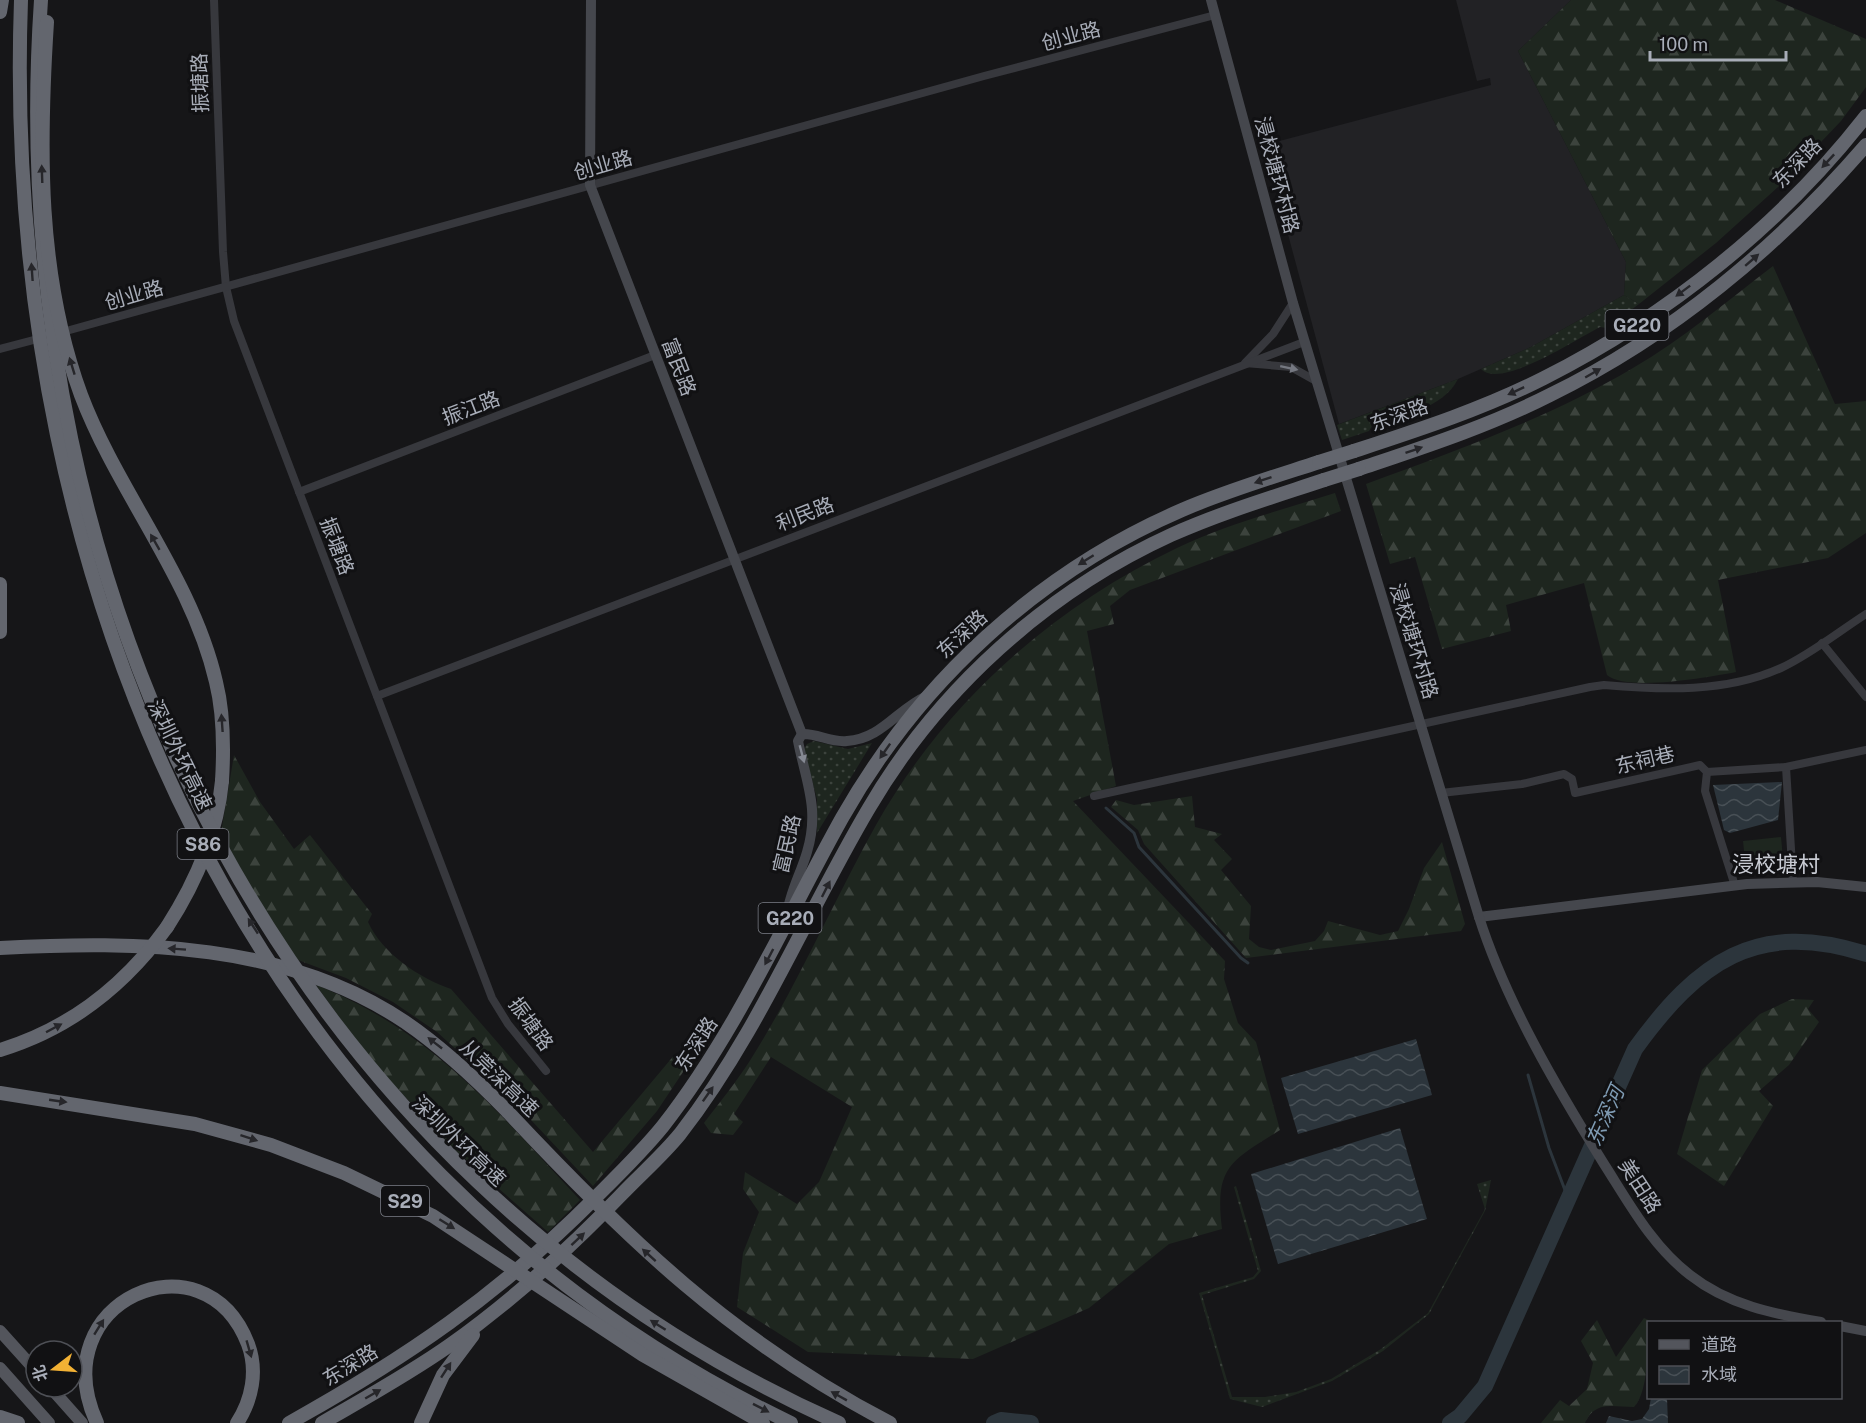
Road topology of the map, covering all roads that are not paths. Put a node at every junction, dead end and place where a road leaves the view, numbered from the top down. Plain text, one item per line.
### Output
1 (2, 0) edge
2 (21, 0) edge
3 (41, 0) edge
4 (48, 0) edge
5 (214, 0) edge
6 (591, 0) edge
7 (1211, 0) edge
8 (0, 12) edge
9 (1215, 15) junction
10 (1866, 116) edge
11 (9, 130) dead end
12 (1866, 145) edge
13 (590, 185) junction
14 (226, 287) junction
15 (1293, 303) junction
16 (16, 325) dead end
17 (1304, 342) junction
18 (0, 349) edge
19 (655, 355) junction
20 (20, 356) dead end
21 (1245, 363) junction
22 (1316, 381) junction
23 (299, 492) junction
24 (734, 559) junction
25 (0, 584) edge
26 (1866, 614) edge
27 (0, 632) edge
28 (1822, 643) junction
29 (377, 696) junction
30 (928, 696) junction
31 (1866, 697) edge
32 (1420, 724) junction
33 (802, 734) junction
34 (1866, 750) edge
35 (1786, 767) junction
36 (1707, 772) junction
37 (1441, 793) junction
38 (1094, 796) dead end
39 (186, 855) dead end
40 (1793, 882) junction
41 (1735, 886) junction
42 (1866, 887) edge
43 (207, 891) dead end
44 (1479, 917) junction
45 (785, 927) junction
46 (241, 945) dead end
47 (0, 948) edge
48 (264, 980) dead end
49 (283, 1006) dead end
50 (0, 1050) edge
51 (546, 1071) dead end
52 (0, 1093) edge
53 (491, 1314) junction
54 (1812, 1321) edge
55 (1842, 1326) edge
56 (1866, 1330) edge
57 (0, 1331) edge
58 (24, 1358) edge
59 (0, 1368) edge
60 (61, 1399) edge
61 (0, 1417) edge
62 (18, 1423) edge
63 (49, 1423) edge
64 (82, 1423) edge
65 (97, 1423) edge
66 (237, 1423) edge
67 (289, 1423) edge
68 (322, 1423) edge
69 (421, 1423) edge
70 (763, 1423) edge
71 (791, 1423) edge
72 (839, 1423) edge
73 (890, 1423) edge

1 - 8 highway
2 - 11 highway, bridge
72 -> 3 highway, 深圳外环高速 / S86, bridge
50 -> 4 highway, bridge
5 - 14 street, 振塘路
6 - 13 street, 富民路
7 - 9 street, 浸校塘环村路
9 - 13 street, 创业路
9 - 15 street, 浸校塘环村路
10 -> 30 highway, 东深路 / G220, bridge
53 -> 12 highway, 东深路 / G220, bridge
13 - 14 street, 创业路
13 - 19 street, 富民路
14 - 18 street, 创业路
14 - 23 street, 振塘路
15 - 17 street, 浸校塘环村路
15 - 21 street, 利民路
16 - 20 highway
17 - 21 street, 利民路
17 - 22 street, 浸校塘环村路
19 - 23 street, 振江路
19 - 24 street, 富民路
21 -> 22 street, 利民路
21 - 24 street, 利民路
22 - 32 street, 浸校塘环村路
23 - 29 street, 振塘路
24 - 29 street, 利民路
24 - 33 street, 富民路
25 - 27 highway
26 - 28 street
28 - 31 street
28 - 32 street
29 - 51 street, 振塘路
30 - 33 street
30 -> 45 highway, 东深路 / G220
32 - 37 street, 浸校塘环村路
32 - 38 street
33 -> 45 street, 富民路
34 - 35 street, 东祠巷
35 - 36 street, 东祠巷
35 - 40 street
36 - 37 street, 东祠巷
36 - 41 street
37 - 44 street, 浸校塘环村路
39 - 43 highway, S86
40 - 41 street
40 - 42 street
41 - 44 street
44 - 54 street, 美田路
45 -> 67 highway, 东深路 / G220
46 - 48 highway
73 -> 47 highway, 从莞深高速, bridge
49 -> 71 highway, 深圳外环高速, bridge
52 -> 70 highway, S29, bridge
68 -> 53 highway, 东深路 / G220
69 -> 53 highway
55 - 56 street
57 - 58 main road
59 - 63 main road
60 - 64 main road
61 - 62 highway
65 -> 66 highway

